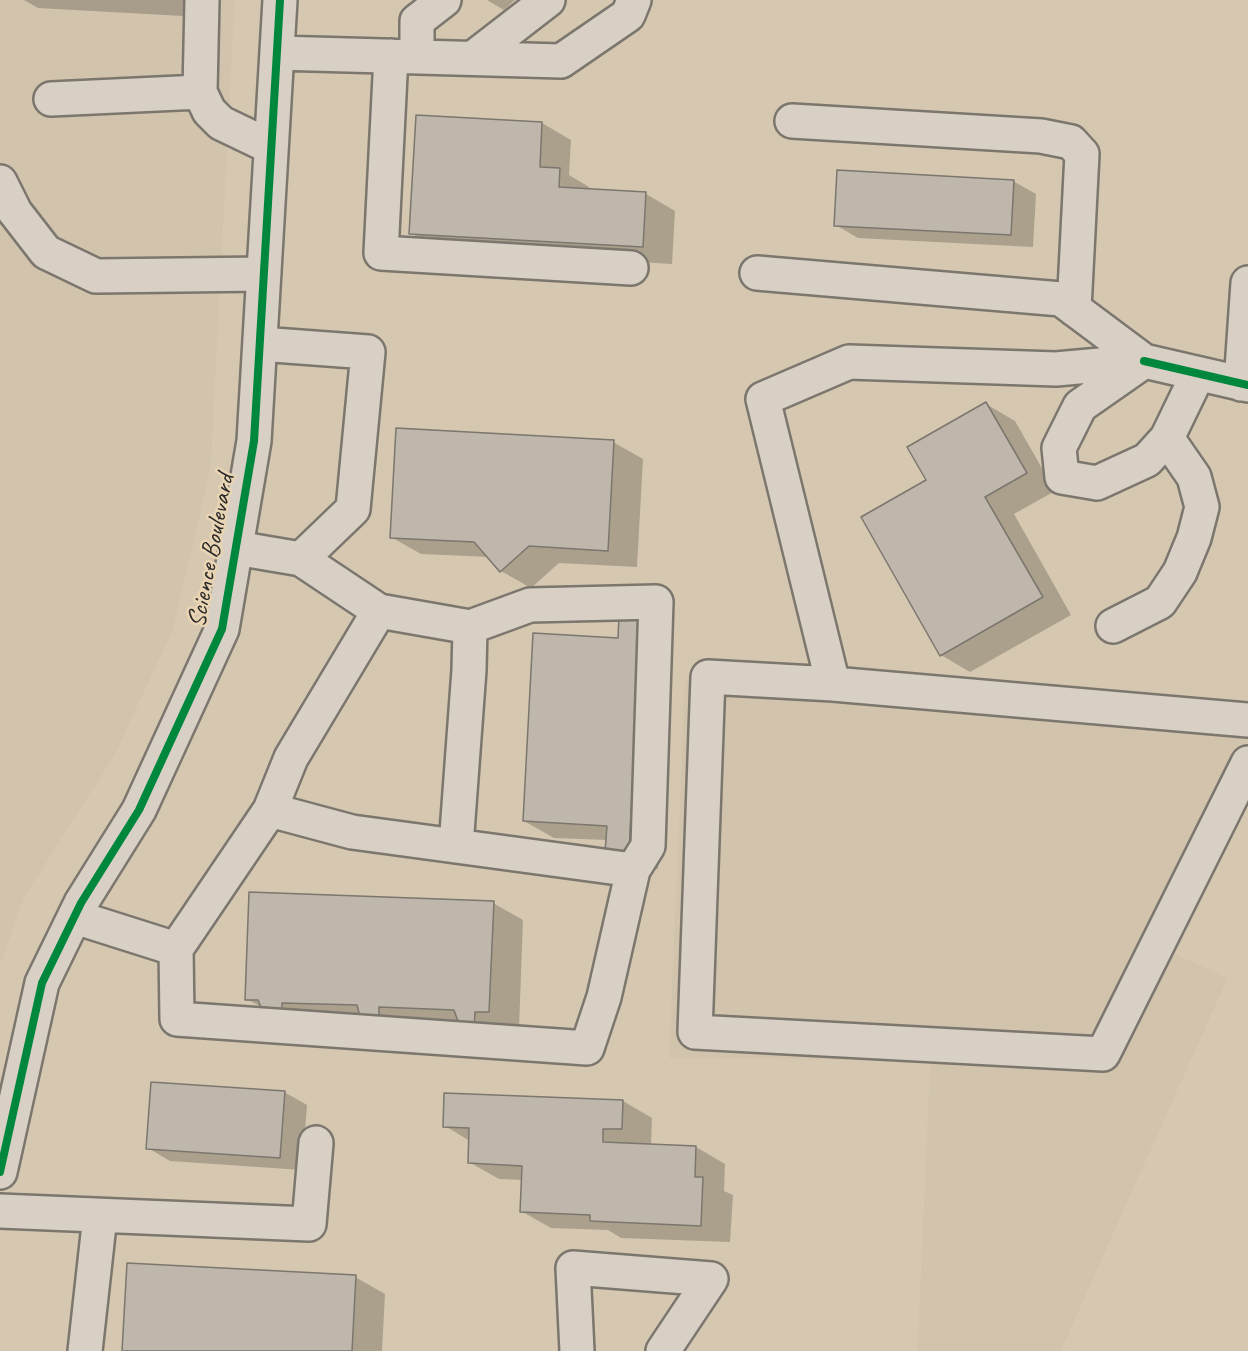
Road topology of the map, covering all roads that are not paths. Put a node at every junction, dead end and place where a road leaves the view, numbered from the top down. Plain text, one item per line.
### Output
1 (202, 0) edge
2 (280, 0) edge
3 (444, 0) edge
4 (548, 0) edge
5 (634, 0) edge
6 (277, 53) junction
7 (404, 56) junction
8 (473, 58) junction
9 (200, 92) junction
10 (51, 99) dead end
11 (792, 121) dead end
12 (272, 147) junction
13 (0, 182) edge
14 (631, 268) dead end
15 (757, 273) dead end
16 (264, 274) junction
17 (1248, 283) edge
18 (1074, 309) junction
19 (260, 344) junction
20 (1144, 361) junction
21 (1198, 374) junction
22 (1245, 385) edge
23 (1167, 438) junction
24 (236, 548) junction
25 (301, 559) junction
26 (378, 611) junction
27 (1113, 626) dead end
28 (470, 627) junction
29 (833, 684) junction
30 (1248, 720) edge
31 (1248, 763) edge
32 (270, 810) junction
33 (456, 846) junction
34 (633, 870) junction
35 (75, 916) junction
36 (176, 949) junction
37 (316, 1143) dead end
38 (0, 1172) edge
39 (0, 1211) edge
40 (100, 1215) junction
41 (85, 1351) edge
42 (577, 1351) edge
43 (663, 1351) edge

1 - 9 street
2 - 6 street, Science Boulevard
3 - 7 street
4 - 8 street
5 - 8 street
6 - 7 street
6 - 12 street, Science Boulevard
7 - 8 street
7 - 14 street
9 - 10 street
9 - 12 street
11 - 18 street
12 - 16 street, Science Boulevard
13 - 16 street
15 - 18 street
16 - 19 street, Science Boulevard
17 - 22 street
18 - 20 street
19 - 24 street, Science Boulevard
19 - 25 street
20 - 21 street
20 - 23 street
20 - 29 street
21 - 22 street
21 - 23 street
23 - 27 street
24 - 25 street
24 - 35 street, Science Boulevard
25 - 26 street
26 - 28 street
26 - 32 street
28 - 33 street
28 - 34 street
29 - 30 street
29 - 31 street
32 - 33 street
32 - 36 street
33 - 34 street
34 - 36 street
35 - 36 street
35 - 38 street, Science Boulevard
37 - 40 street
39 - 40 street
40 - 41 street
42 - 43 street

